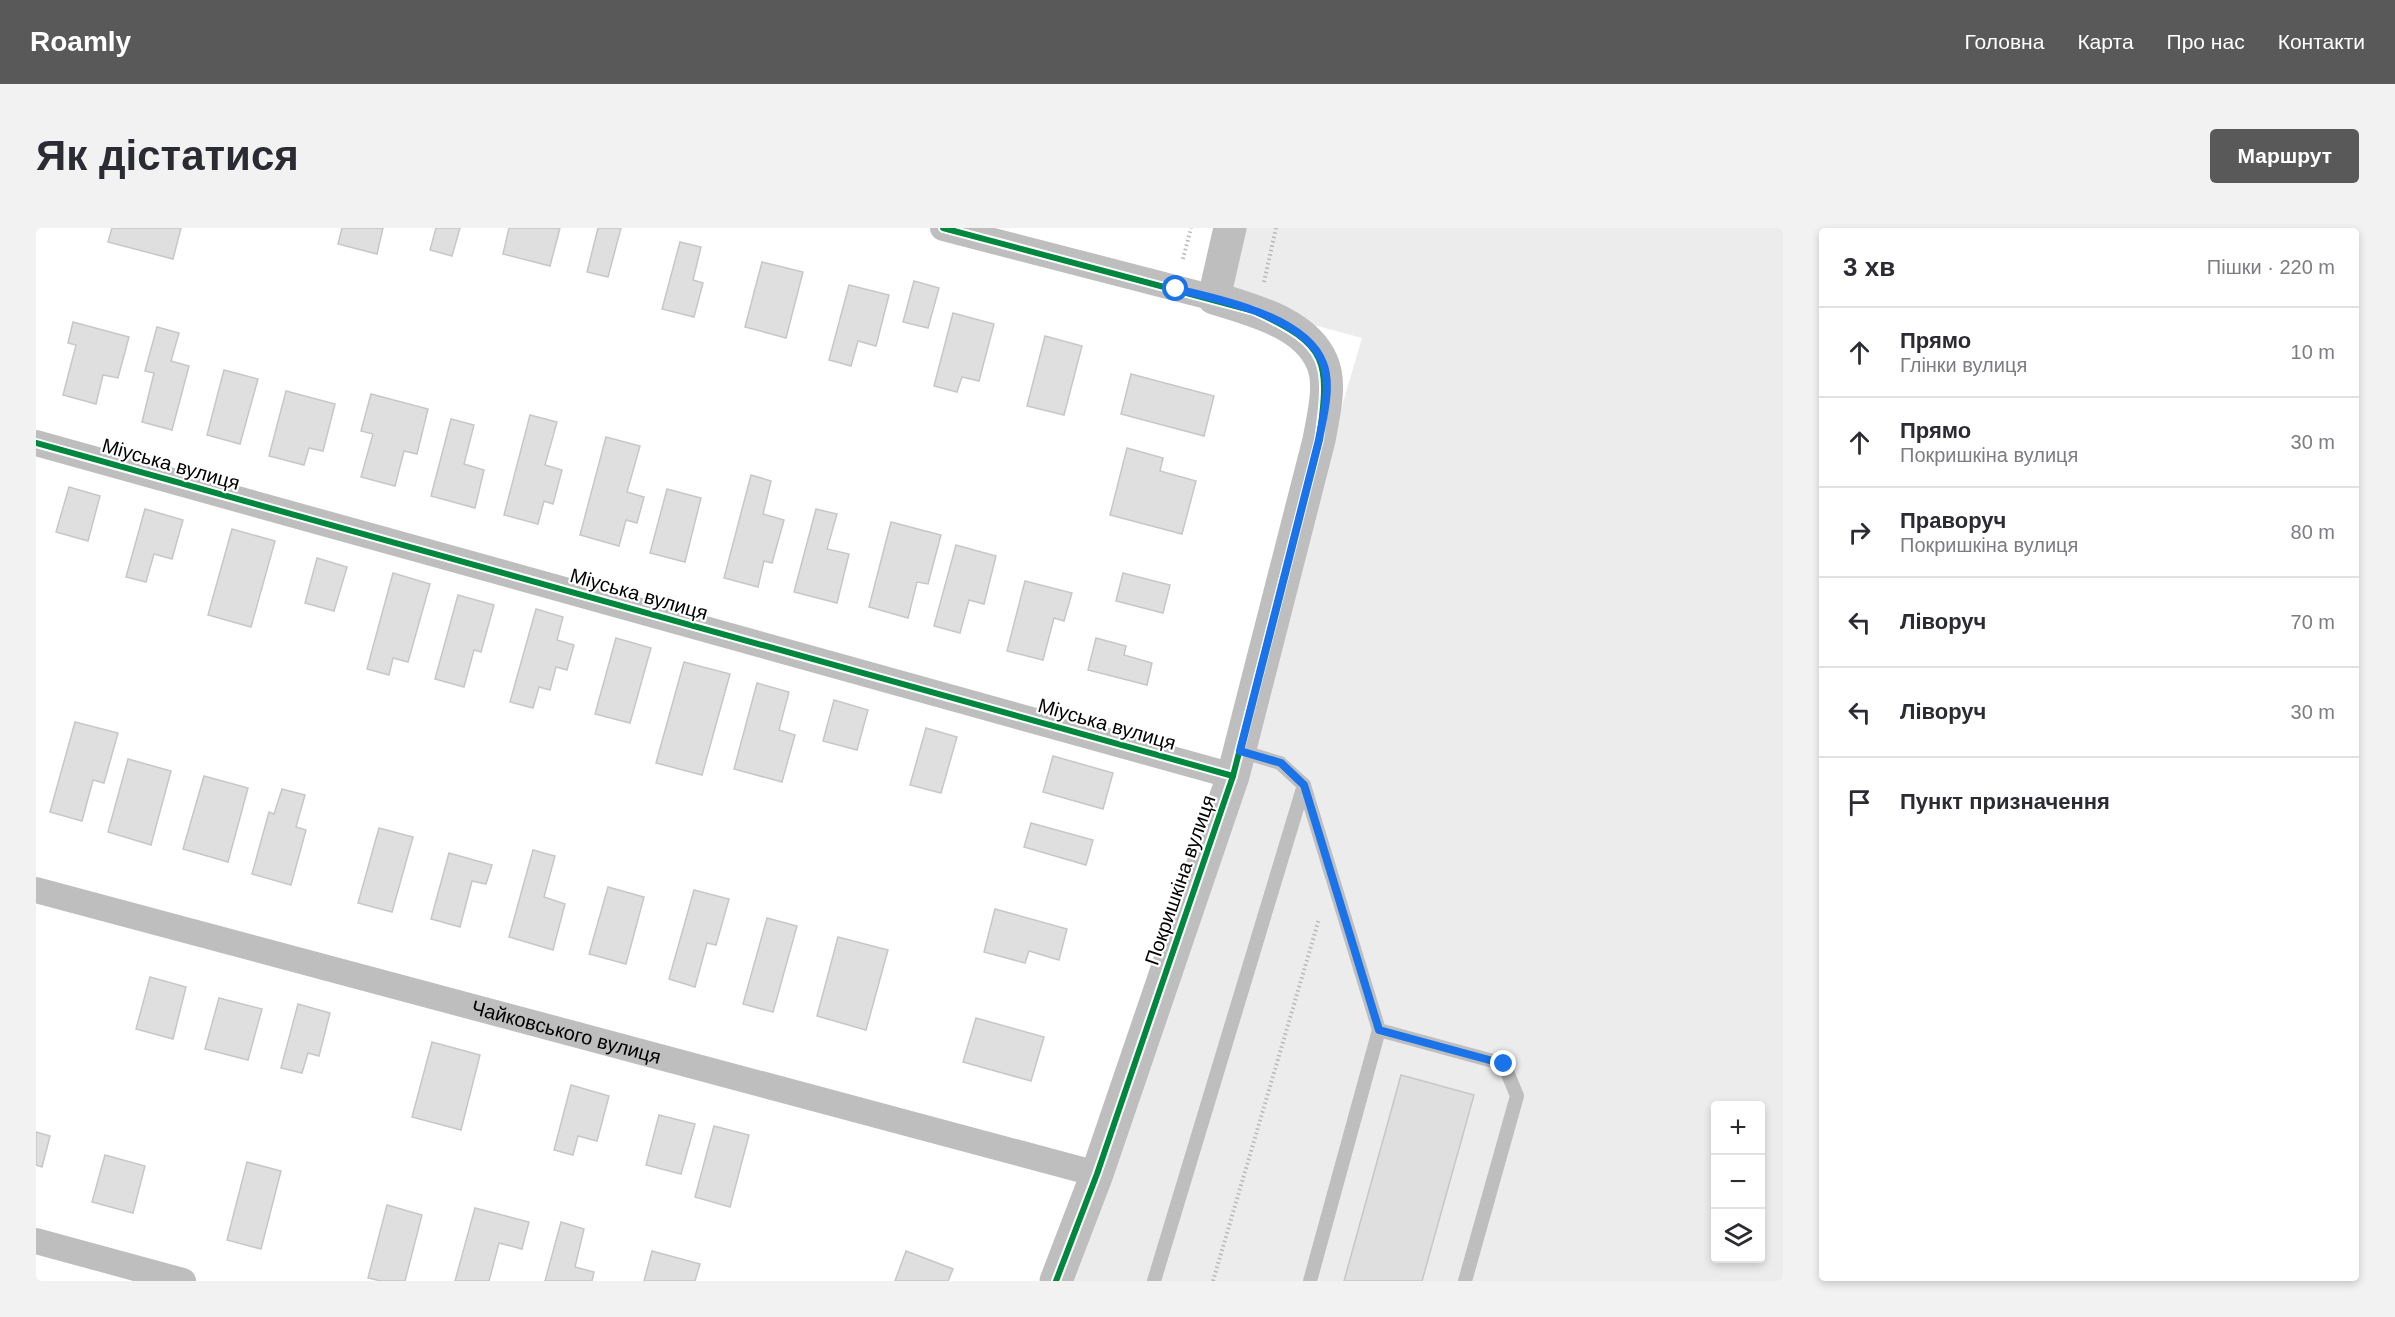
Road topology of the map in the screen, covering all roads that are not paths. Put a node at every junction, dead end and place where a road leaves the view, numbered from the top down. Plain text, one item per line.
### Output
1 (943, 228) edge
2 (1230, 228) edge
3 (1214, 298) junction
4 (36, 443) edge
5 (1237, 763) junction
6 (1304, 785) junction
7 (36, 890) edge
8 (1379, 1030) junction
9 (1097, 1174) junction
10 (36, 1241) edge
11 (183, 1281) edge
12 (1056, 1281) edge
13 (1154, 1281) edge
14 (1310, 1281) edge
15 (1465, 1281) edge

1 - 3 street
2 - 3 street
3 - 5 street, Покришкіна вулиця
4 - 5 street, Міуська вулиця
5 - 6 lane
5 - 9 street, Покришкіна вулиця
6 - 8 lane
6 - 13 lane
7 - 9 street, Чайковського вулиця
8 - 14 lane
8 - 15 lane
9 - 12 street, Покришкіна вулиця
10 - 11 street

